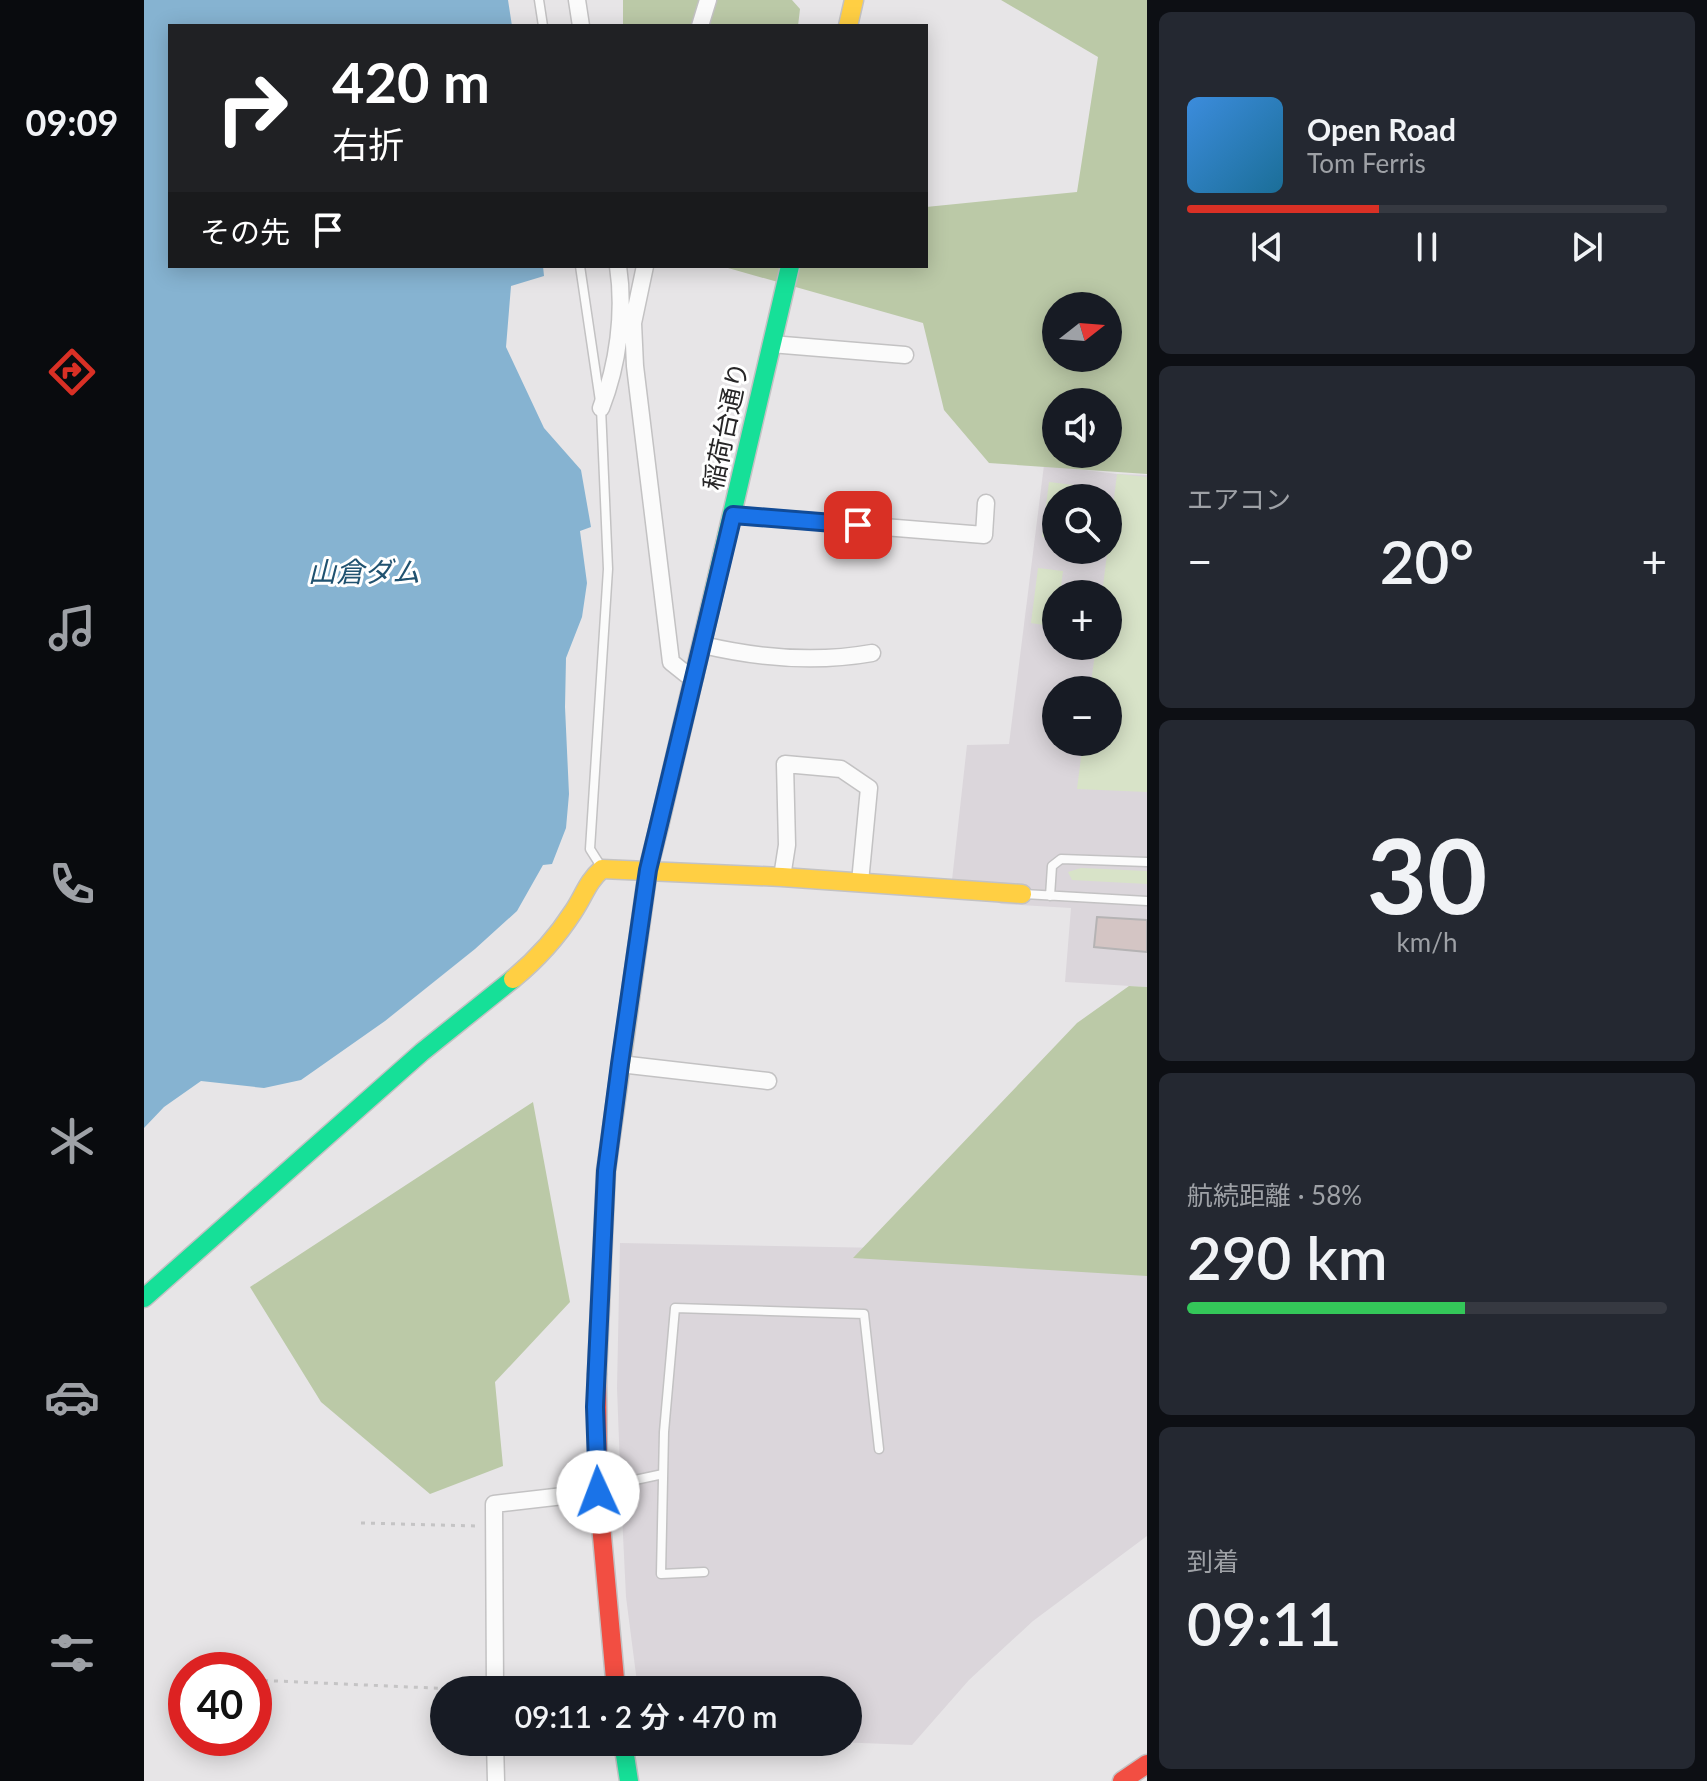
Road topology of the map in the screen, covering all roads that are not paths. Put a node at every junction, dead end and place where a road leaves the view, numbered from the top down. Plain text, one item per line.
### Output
1 (539, 0) edge
2 (577, 0) edge
3 (708, 0) edge
4 (854, 0) edge
5 (543, 24) edge
6 (581, 24) edge
7 (701, 24) edge
8 (848, 24) edge
9 (580, 268) edge
10 (618, 268) edge
11 (645, 268) edge
12 (790, 268) edge
13 (771, 344) junction
14 (905, 355) dead end
15 (601, 408) junction
16 (986, 503) dead end
17 (733, 515) junction
18 (703, 645) junction
19 (872, 653) dead end
20 (695, 677) junction
21 (1147, 862) edge
22 (602, 869) junction
23 (648, 870) junction
24 (782, 877) junction
25 (860, 882) junction
26 (1022, 894) joint
27 (1050, 896) junction
28 (1147, 901) edge
29 (620, 1064) junction
30 (768, 1081) dead end
31 (144, 1298) edge
32 (879, 1449) dead end
33 (663, 1474) junction
34 (598, 1492) junction
35 (704, 1572) dead end
36 (495, 1676) edge
37 (614, 1676) edge
38 (495, 1756) edge
39 (625, 1756) edge
40 (1147, 1764) edge
41 (496, 1781) edge
42 (629, 1781) edge
43 (1122, 1781) edge

1 - 5 lane
2 - 6 street
3 - 7 street
4 - 8 street
9 - 15 lane
10 - 15 street
11 - 20 street
12 - 13 street, 稲荷台通り
13 - 14 street
13 - 17 street, 稲荷台通り
15 - 22 lane
16 - 17 street
17 - 18 street, 稲荷台通り
18 - 19 street
18 - 20 street, 稲荷台通り
20 - 23 street, 稲荷台通り
21 - 27 lane
22 - 23 street
22 - 31 street
23 - 24 street
23 - 29 street, 稲荷台通り
24 - 25 street
24 - 25 street
25 - 26 street
26 - 27 lane
27 - 28 lane
29 - 30 street
29 - 34 street, 稲荷台通り
32 - 33 lane
33 - 34 lane
33 - 35 lane
34 - 36 street
34 - 37 street, 稲荷台通り
38 - 41 street
39 - 42 street
40 - 43 street

